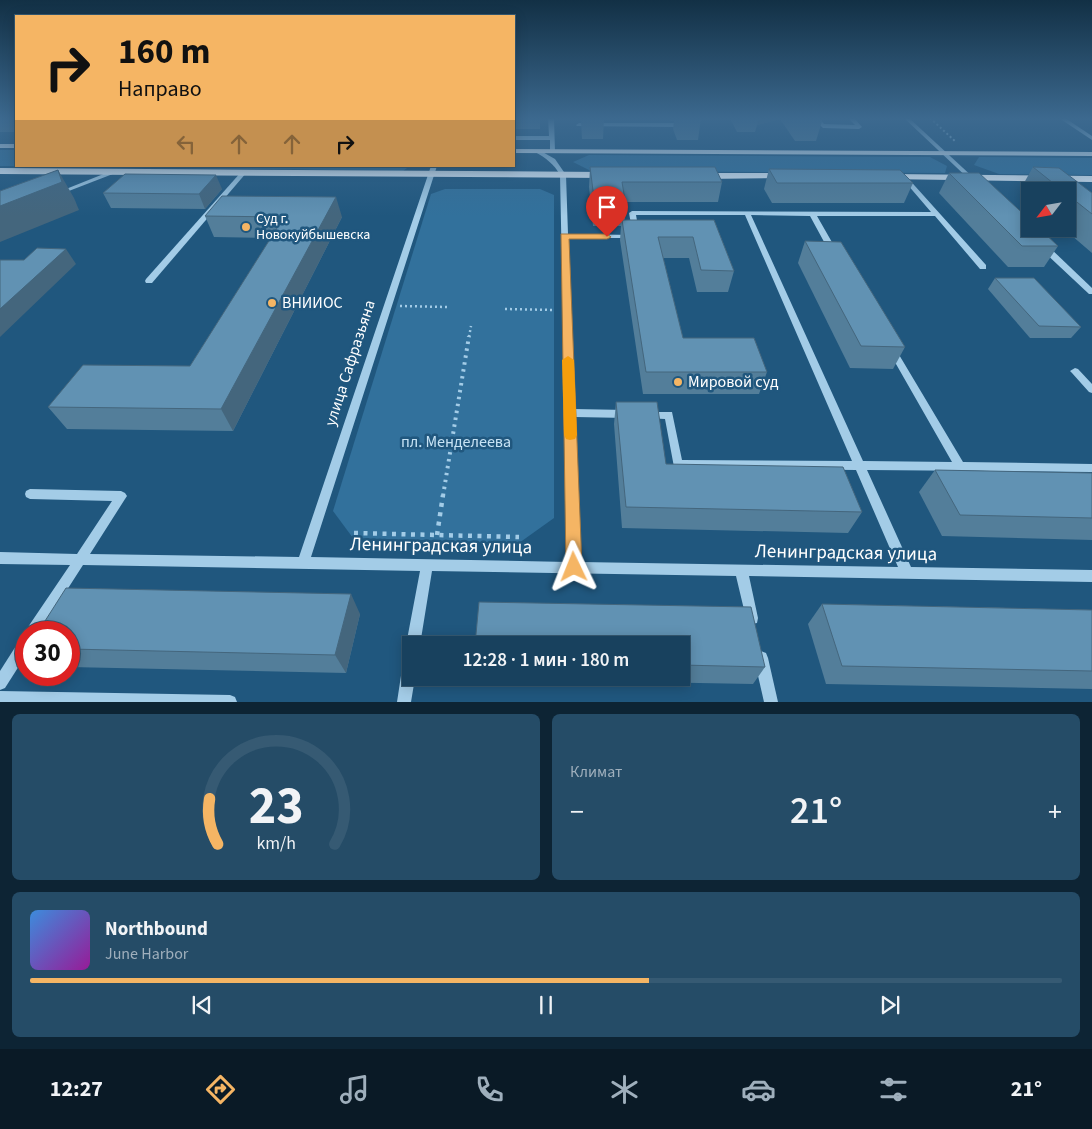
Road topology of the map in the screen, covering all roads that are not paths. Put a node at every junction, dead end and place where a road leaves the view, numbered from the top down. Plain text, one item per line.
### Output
1 (515, 151) edge
2 (537, 151) junction
3 (553, 151) joint
4 (941, 151) edge
5 (944, 154) junction
6 (1092, 154) edge
7 (25, 168) edge
8 (432, 170) edge
9 (1, 171) edge
10 (116, 171) junction
11 (244, 172) junction
12 (563, 175) junction
13 (610, 175) edge
14 (689, 176) edge
15 (796, 176) edge
16 (884, 177) edge
17 (904, 177) junction
18 (970, 178) junction
19 (1092, 179) edge
20 (977, 184) edge
21 (54, 195) edge
22 (747, 213) junction
23 (812, 213) junction
24 (936, 214) junction
25 (564, 236) junction
26 (1042, 245) edge
27 (836, 256) edge
28 (983, 267) dead end
29 (148, 281) dead end
30 (1092, 292) edge
31 (886, 340) edge
32 (1076, 371) dead end
33 (1092, 390) edge
34 (570, 413) junction
35 (859, 466) junction
36 (960, 466) junction
37 (1092, 468) edge
38 (30, 494) dead end
39 (0, 558) edge
40 (80, 559) junction
41 (303, 563) junction
42 (427, 565) junction
43 (574, 567) junction
44 (742, 570) junction
45 (907, 573) junction
46 (1092, 576) edge
47 (40, 621) edge
48 (754, 626) edge
49 (415, 636) edge
50 (759, 645) edge
51 (15, 660) edge
52 (0, 684) edge
53 (406, 686) edge
54 (0, 698) edge
55 (221, 701) edge
56 (230, 702) edge
57 (404, 702) edge
58 (771, 702) edge

1 - 2 main road
2 - 3 main road
2 - 12 street
3 - 5 main road
4 - 5 street
5 - 6 main road
5 - 18 street
7 - 9 main road
7 - 10 main road
8 - 11 main road
8 - 12 main road
8 - 41 street, улица Сафразьяна
10 - 11 main road
10 - 21 street
11 - 29 street
12 - 13 main road
12 - 25 street
14 - 15 main road
16 - 17 main road
17 - 18 main road
17 - 24 street
18 - 19 main road
18 - 20 street
22 - 23 street
22 - 25 street
22 - 35 street
23 - 24 street
23 - 27 street
24 - 28 street
25 - 34 street
26 - 30 street
31 - 36 street
32 - 33 street
34 - 35 street
34 - 43 street
35 - 36 street
35 - 45 street
36 - 37 street
38 - 40 street
39 - 40 street, Ленинградская улица
40 - 41 street, Ленинградская улица
40 - 47 street
41 - 42 street, Ленинградская улица
42 - 43 street, Ленинградская улица
42 - 49 street
43 - 44 street, Ленинградская улица
44 - 45 street, Ленинградская улица
44 - 48 street
45 - 46 street, Ленинградская улица
50 - 58 street
51 - 52 street
53 - 57 street
54 - 55 street
55 - 56 street

